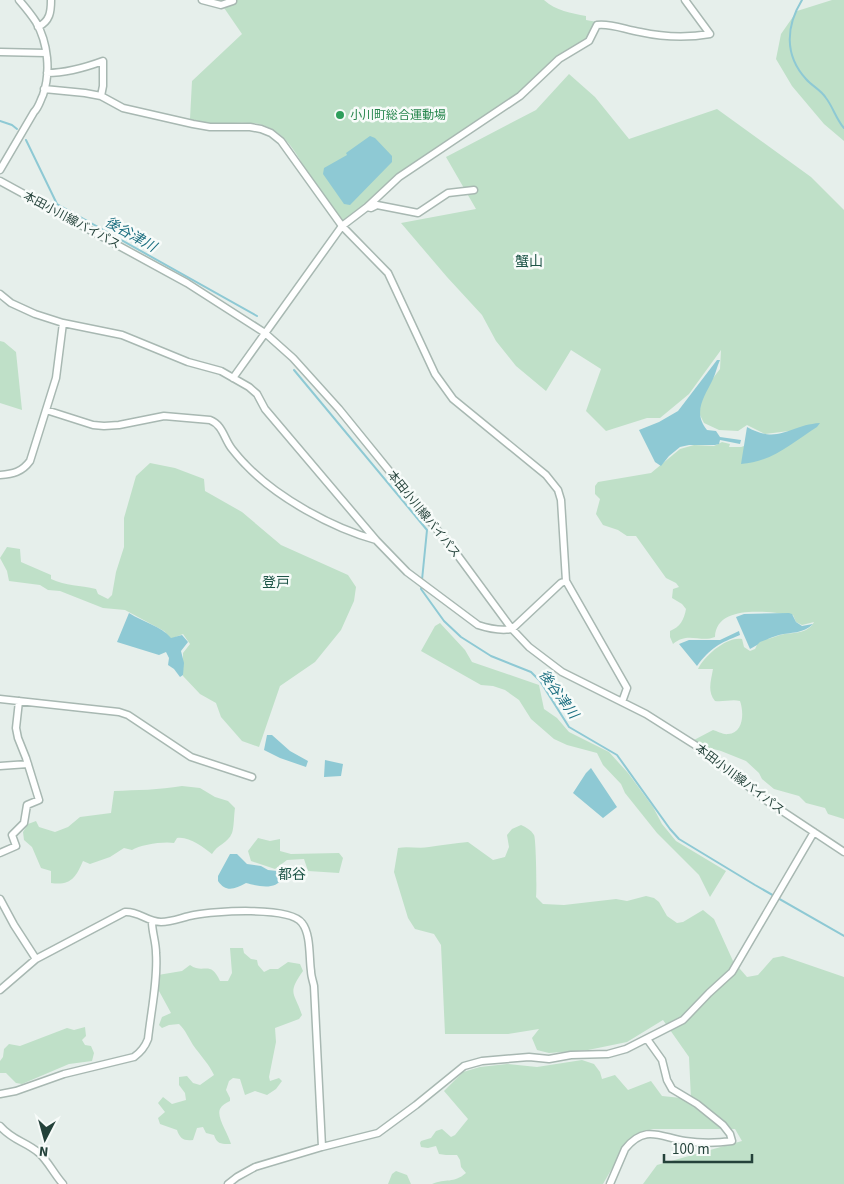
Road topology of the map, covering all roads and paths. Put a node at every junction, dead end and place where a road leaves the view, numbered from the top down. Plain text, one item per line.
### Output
1 (19, 0) edge
2 (51, 0) edge
3 (202, 0) edge
4 (685, 0) edge
5 (233, 1) edge
6 (38, 27) junction
7 (0, 52) edge
8 (46, 53) junction
9 (47, 73) junction
10 (44, 89) junction
11 (101, 96) junction
12 (0, 170) edge
13 (0, 181) edge
14 (474, 190) dead end
15 (367, 207) junction
16 (342, 226) junction
17 (0, 294) edge
18 (63, 323) junction
19 (265, 333) junction
20 (233, 378) junction
21 (46, 410) junction
22 (0, 475) edge
23 (376, 540) junction
24 (566, 581) junction
25 (512, 628) junction
26 (0, 699) edge
27 (19, 701) junction
28 (622, 702) junction
29 (28, 764) junction
30 (0, 766) edge
31 (252, 777) dead end
32 (814, 832) junction
33 (844, 852) edge
34 (0, 853) edge
35 (0, 898) edge
36 (152, 922) junction
37 (36, 959) junction
38 (0, 990) edge
39 (647, 1039) junction
40 (0, 1094) edge
41 (0, 1126) edge
42 (322, 1147) junction
43 (63, 1184) edge
44 (228, 1184) edge
45 (610, 1184) edge

1 - 6 street
2 - 6 street
3 - 5 street
4 - 15 street
6 - 8 street
7 - 8 street
8 - 9 street
9 - 10 street
9 - 11 street
10 - 11 street
10 - 12 street
11 - 16 street
13 - 19 street, 本田小川線バイパス
14 - 15 street
15 - 16 street
16 - 19 street
16 - 24 street
17 - 18 street
18 - 20 street
18 - 21 street
19 - 20 street
19 - 25 street, 本田小川線バイパス
20 - 23 street
21 - 22 street
21 - 23 street
23 - 25 street
24 - 25 street
24 - 28 street
25 - 28 street, 本田小川線バイパス
26 - 27 street
27 - 29 street
27 - 31 street
28 - 32 street, 本田小川線バイパス
29 - 30 street
29 - 34 street
32 - 33 street, 本田小川線バイパス
32 - 39 street
35 - 37 street
36 - 37 street
36 - 40 street
36 - 42 street
37 - 38 street
39 - 42 street
39 - 45 street
41 - 43 street
42 - 44 street

